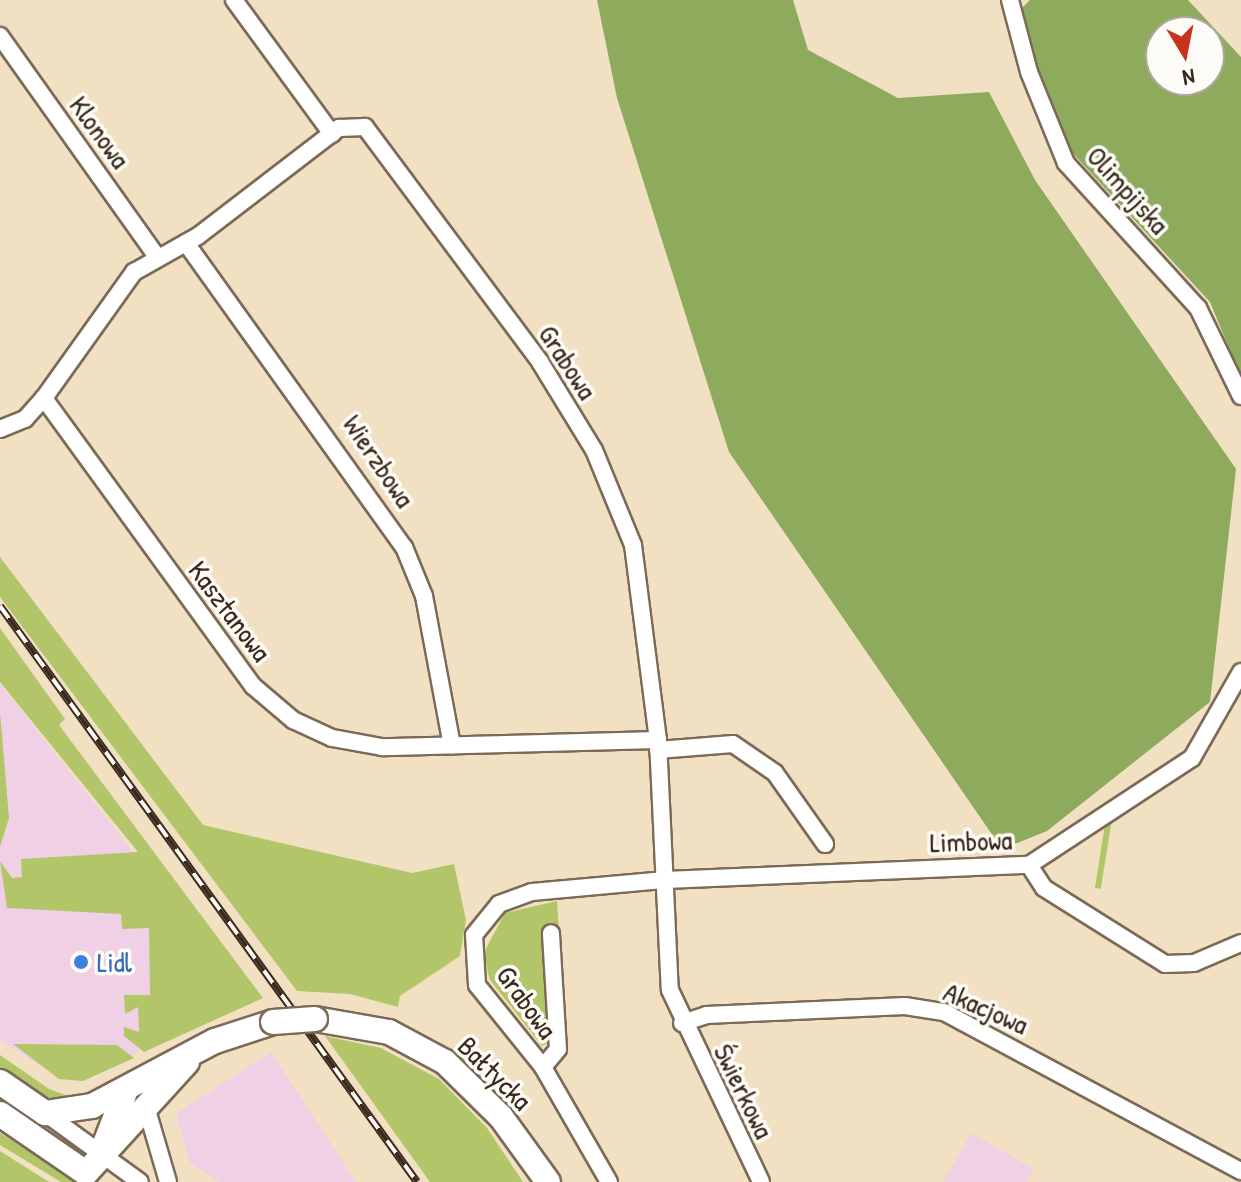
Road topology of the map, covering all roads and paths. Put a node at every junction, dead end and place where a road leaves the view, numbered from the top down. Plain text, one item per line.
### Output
1 (234, 0) edge
2 (1010, 0) edge
3 (0, 36) edge
4 (332, 134) junction
5 (186, 243) junction
6 (158, 258) junction
7 (1241, 396) edge
8 (44, 398) junction
9 (0, 429) edge
10 (1241, 672) edge
11 (452, 745) junction
12 (658, 745) junction
13 (825, 844) dead end
14 (1029, 865) junction
15 (665, 880) junction
16 (551, 933) dead end
17 (1241, 943) edge
18 (682, 1023) junction
19 (197, 1051) junction
20 (543, 1067) junction
21 (0, 1082) edge
22 (124, 1095) junction
23 (147, 1110) junction
24 (45, 1113) junction
25 (0, 1114) edge
26 (96, 1170) edge
27 (1241, 1171) edge
28 (140, 1182) edge
29 (168, 1182) edge
30 (548, 1182) edge
31 (609, 1182) edge
32 (761, 1182) edge

1 - 4 street
2 - 7 street, Olimpijska
3 - 6 street, Klonowa
4 - 5 street
4 - 12 street, Grabowa
5 - 6 street
5 - 11 street, Wierzbowa
6 - 8 street
8 - 9 street
8 - 11 street, Kasztanowa
10 - 14 street
11 - 12 street, Kasztanowa
12 - 13 street, Kasztanowa
12 - 15 street, Grabowa
14 - 15 street, Limbowa
14 - 17 street, Limbowa
15 - 18 street, Grabowa
15 - 20 street, Grabowa
16 - 20 street, Grabowa
18 - 27 street, Akacjowa
18 - 32 street, Świerkowa
19 - 22 main road, Bałtycka
19 - 23 main road, Bałtycka
19 - 30 main road, Bałtycka, bridge
20 - 31 street, Grabowa
21 - 24 main road
22 - 24 main road, Bałtycka
22 - 26 main road
23 - 26 main road, Bałtycka
23 - 29 street
24 - 26 street
25 - 26 main road
26 - 28 street

